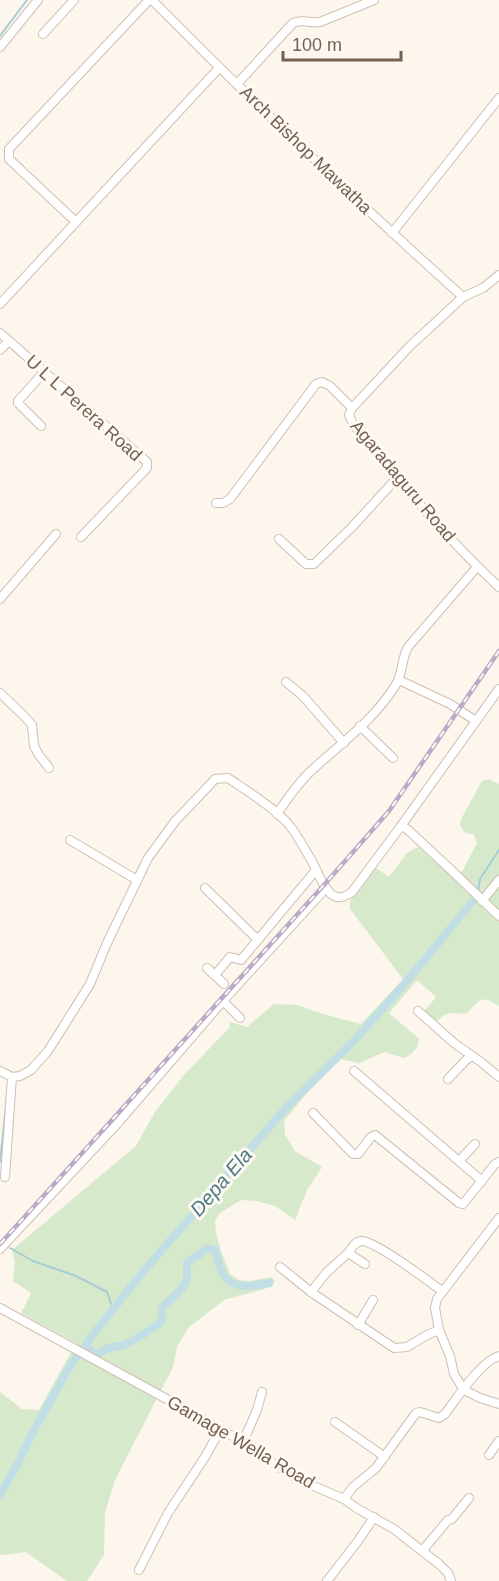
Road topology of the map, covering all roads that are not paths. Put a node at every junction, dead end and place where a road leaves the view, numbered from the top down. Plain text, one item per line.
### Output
1 (38, 0) edge
2 (74, 0) edge
3 (150, 0) edge
4 (374, 0) edge
5 (43, 34) dead end
6 (0, 47) edge
7 (219, 68) junction
8 (237, 84) junction
9 (499, 98) edge
10 (76, 222) junction
11 (392, 233) junction
12 (499, 275) edge
13 (463, 297) junction
14 (0, 304) edge
15 (0, 333) edge
16 (9, 341) junction
17 (0, 350) edge
18 (44, 372) junction
19 (352, 408) junction
20 (41, 426) dead end
21 (397, 478) junction
22 (216, 503) dead end
23 (56, 534) dead end
24 (81, 537) dead end
25 (279, 539) dead end
26 (477, 567) junction
27 (499, 587) edge
28 (0, 599) edge
29 (399, 680) junction
30 (286, 682) dead end
31 (499, 689) edge
32 (0, 693) edge
33 (476, 721) junction
34 (360, 726) junction
35 (344, 743) junction
36 (393, 758) dead end
37 (49, 768) dead end
38 (277, 814) junction
39 (401, 826) junction
40 (70, 840) dead end
41 (316, 870) junction
42 (137, 880) junction
43 (499, 880) edge
44 (205, 888) dead end
45 (326, 888) junction
46 (481, 900) junction
47 (499, 916) edge
48 (258, 940) junction
49 (207, 968) dead end
50 (215, 975) junction
51 (224, 984) dead end
52 (223, 1001) junction
53 (418, 1011) dead end
54 (240, 1018) dead end
55 (472, 1056) junction
56 (0, 1071) edge
57 (354, 1071) dead end
58 (12, 1077) junction
59 (499, 1077) edge
60 (448, 1079) dead end
61 (313, 1113) dead end
62 (475, 1144) dead end
63 (459, 1161) junction
64 (499, 1162) edge
65 (5, 1177) dead end
66 (482, 1181) junction
67 (497, 1223) edge
68 (0, 1249) edge
69 (348, 1253) junction
70 (365, 1264) dead end
71 (280, 1268) dead end
72 (442, 1291) junction
73 (311, 1292) junction
74 (373, 1299) dead end
75 (0, 1308) edge
76 (358, 1325) junction
77 (439, 1330) junction
78 (499, 1356) edge
79 (464, 1390) junction
80 (262, 1392) dead end
81 (499, 1404) edge
82 (335, 1422) dead end
83 (220, 1430) junction
84 (499, 1441) edge
85 (243, 1442) junction
86 (489, 1455) dead end
87 (385, 1457) junction
88 (469, 1498) dead end
89 (344, 1499) junction
90 (374, 1517) junction
91 (422, 1551) junction
92 (139, 1570) dead end
93 (327, 1581) edge
94 (451, 1581) edge

1 - 6 street
2 - 5 street
3 - 7 street, Arch Bishop Mawatha
3 - 10 street
4 - 8 street
7 - 8 street, Arch Bishop Mawatha
7 - 10 street
8 - 11 street, Arch Bishop Mawatha
9 - 11 street
10 - 14 street
11 - 13 street, Arch Bishop Mawatha
12 - 13 street, Agaradaguru Road
13 - 19 street, Agaradaguru Road
15 - 16 street, U L L Perera Road
16 - 17 street
16 - 18 street, U L L Perera Road
18 - 20 street
18 - 24 street, U L L Perera Road
19 - 21 street, Agaradaguru Road
19 - 22 street
21 - 25 street
21 - 26 street, Agaradaguru Road
23 - 28 street
26 - 27 street, Agaradaguru Road
26 - 29 street
29 - 33 street
29 - 34 street
30 - 35 street
31 - 33 street
32 - 37 street
33 - 39 street
34 - 35 street
34 - 36 street
35 - 38 street
38 - 41 street
38 - 42 street
39 - 45 street
39 - 46 street
40 - 42 street
41 - 45 street
41 - 48 street
42 - 58 street
43 - 46 street
44 - 48 street
45 - 52 street
46 - 47 street
48 - 50 street
49 - 50 street
50 - 51 street
52 - 54 street
52 - 68 street
53 - 55 street
55 - 59 street
55 - 60 street
56 - 58 street
57 - 63 street
58 - 65 street
61 - 66 street
62 - 63 street
63 - 66 street
64 - 66 street
67 - 72 street
69 - 70 street
69 - 72 street
69 - 73 street
71 - 73 street
72 - 77 street
73 - 76 street
74 - 76 street
75 - 83 street, Gamage Wella Road
76 - 77 street
77 - 79 street
78 - 79 street
79 - 81 street
79 - 87 street
80 - 85 street
82 - 87 street
83 - 85 street, Gamage Wella Road
83 - 92 street
84 - 86 street
85 - 89 street, Gamage Wella Road
87 - 89 street
88 - 91 street
89 - 90 street, Gamage Wella Road
90 - 91 street, Gamage Wella Road
90 - 93 street
91 - 94 street, Gamage Wella Road

